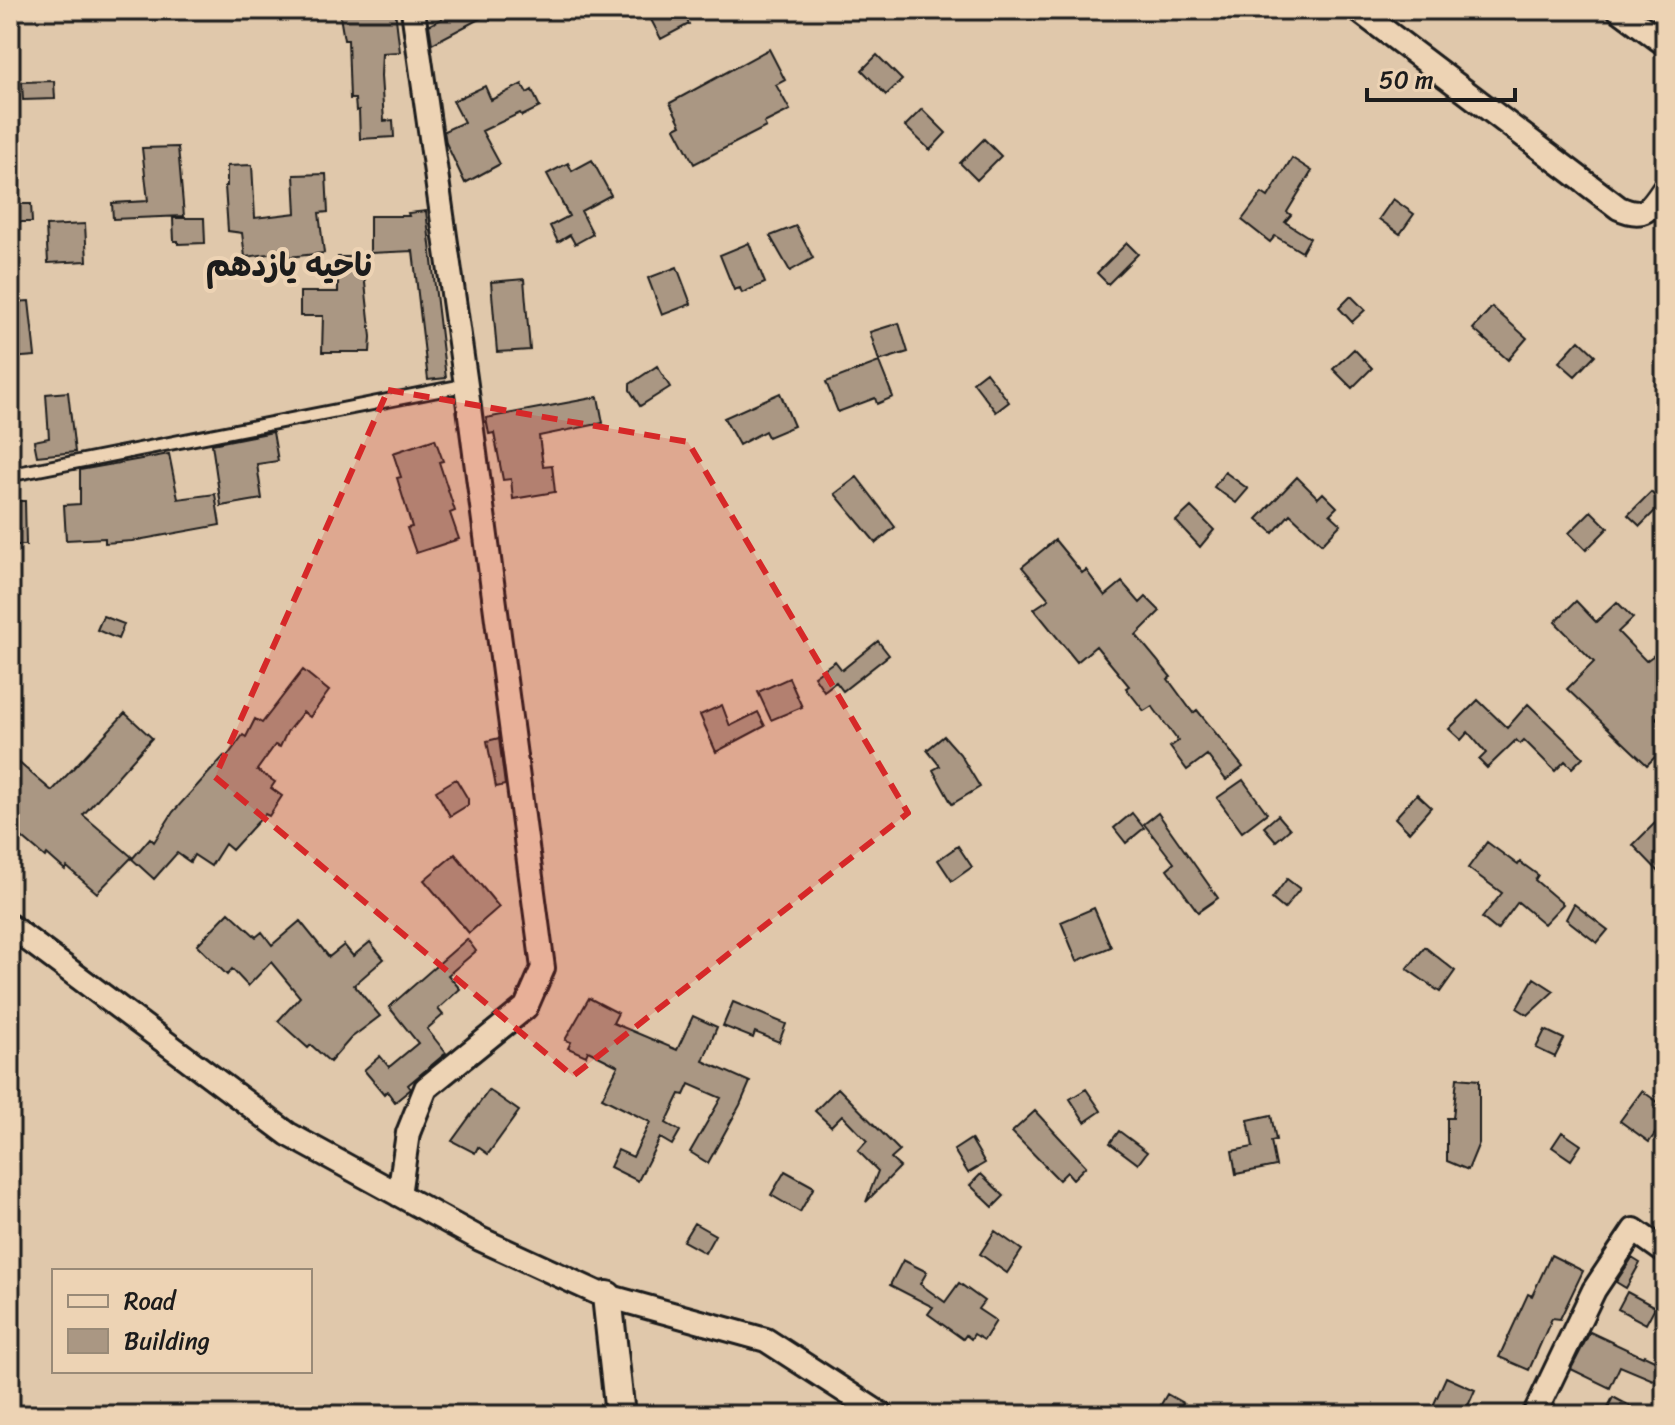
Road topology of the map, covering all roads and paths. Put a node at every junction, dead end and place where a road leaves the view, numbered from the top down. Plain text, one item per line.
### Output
1 (413, 10) edge
2 (1358, 10) edge
3 (1619, 10) edge
4 (1665, 44) edge
5 (1665, 187) edge
6 (466, 385) junction
7 (10, 475) edge
8 (10, 926) edge
9 (399, 1195) junction
10 (1665, 1252) edge
11 (607, 1296) junction
12 (620, 1415) edge
13 (882, 1415) edge
14 (1534, 1415) edge

1 - 6 street
2 - 5 street
3 - 4 street
6 - 7 lane
6 - 9 street
8 - 9 street
9 - 11 street
10 - 14 street
11 - 12 street
11 - 13 street

